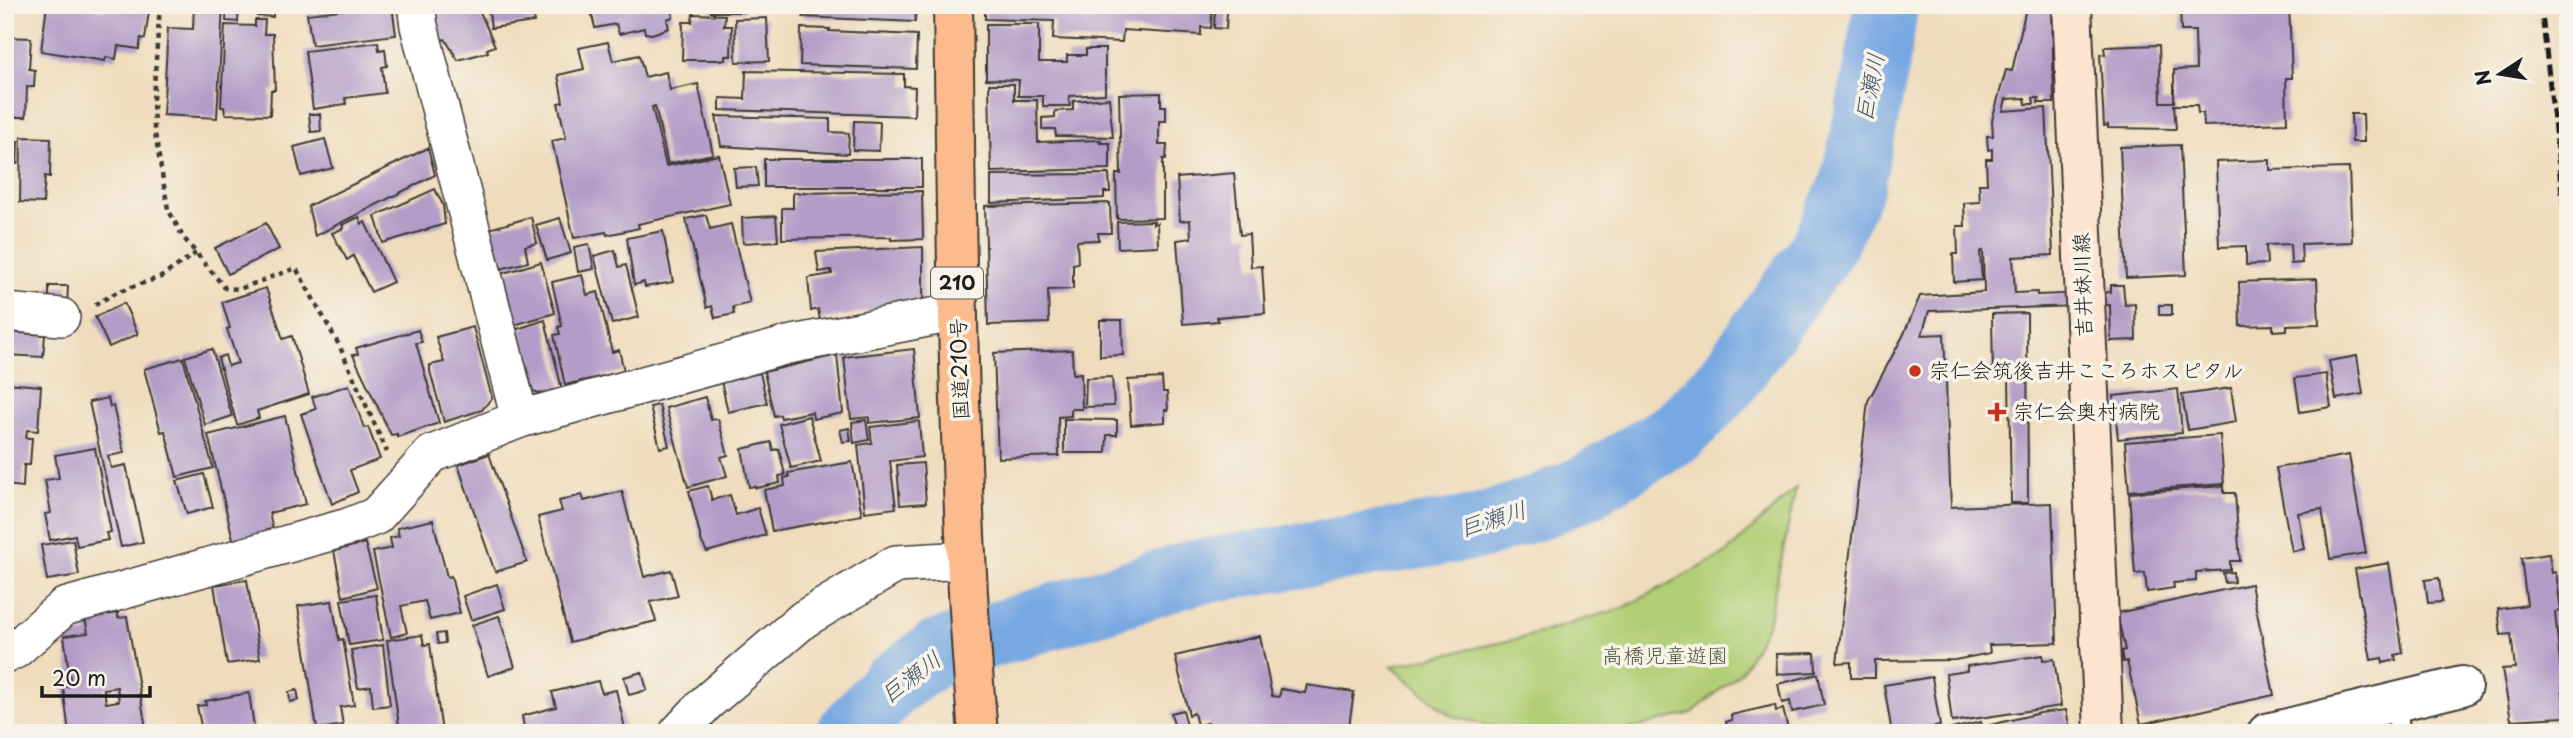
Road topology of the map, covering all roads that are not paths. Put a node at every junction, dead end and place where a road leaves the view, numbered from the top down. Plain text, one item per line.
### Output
1 (416, 5) edge
2 (953, 5) edge
3 (2072, 5) edge
4 (5, 312) edge
5 (958, 312) junction
6 (61, 317) road end
7 (520, 419) junction
8 (966, 560) junction
9 (5, 654) edge
10 (2462, 686) dead end
11 (2398, 717) edge
12 (978, 728) edge
13 (678, 733) edge
14 (2104, 733) edge
15 (2267, 733) edge

1 - 7 street
2 - 5 highway, 国道210号 / 210
3 - 14 main road, 吉井妹川線
4 - 6 street
5 - 7 street
5 - 8 highway, 国道210号 / 210
7 - 9 street
8 - 12 highway, 国道210号 / 210
8 - 13 street
10 - 11 street
11 - 15 street

